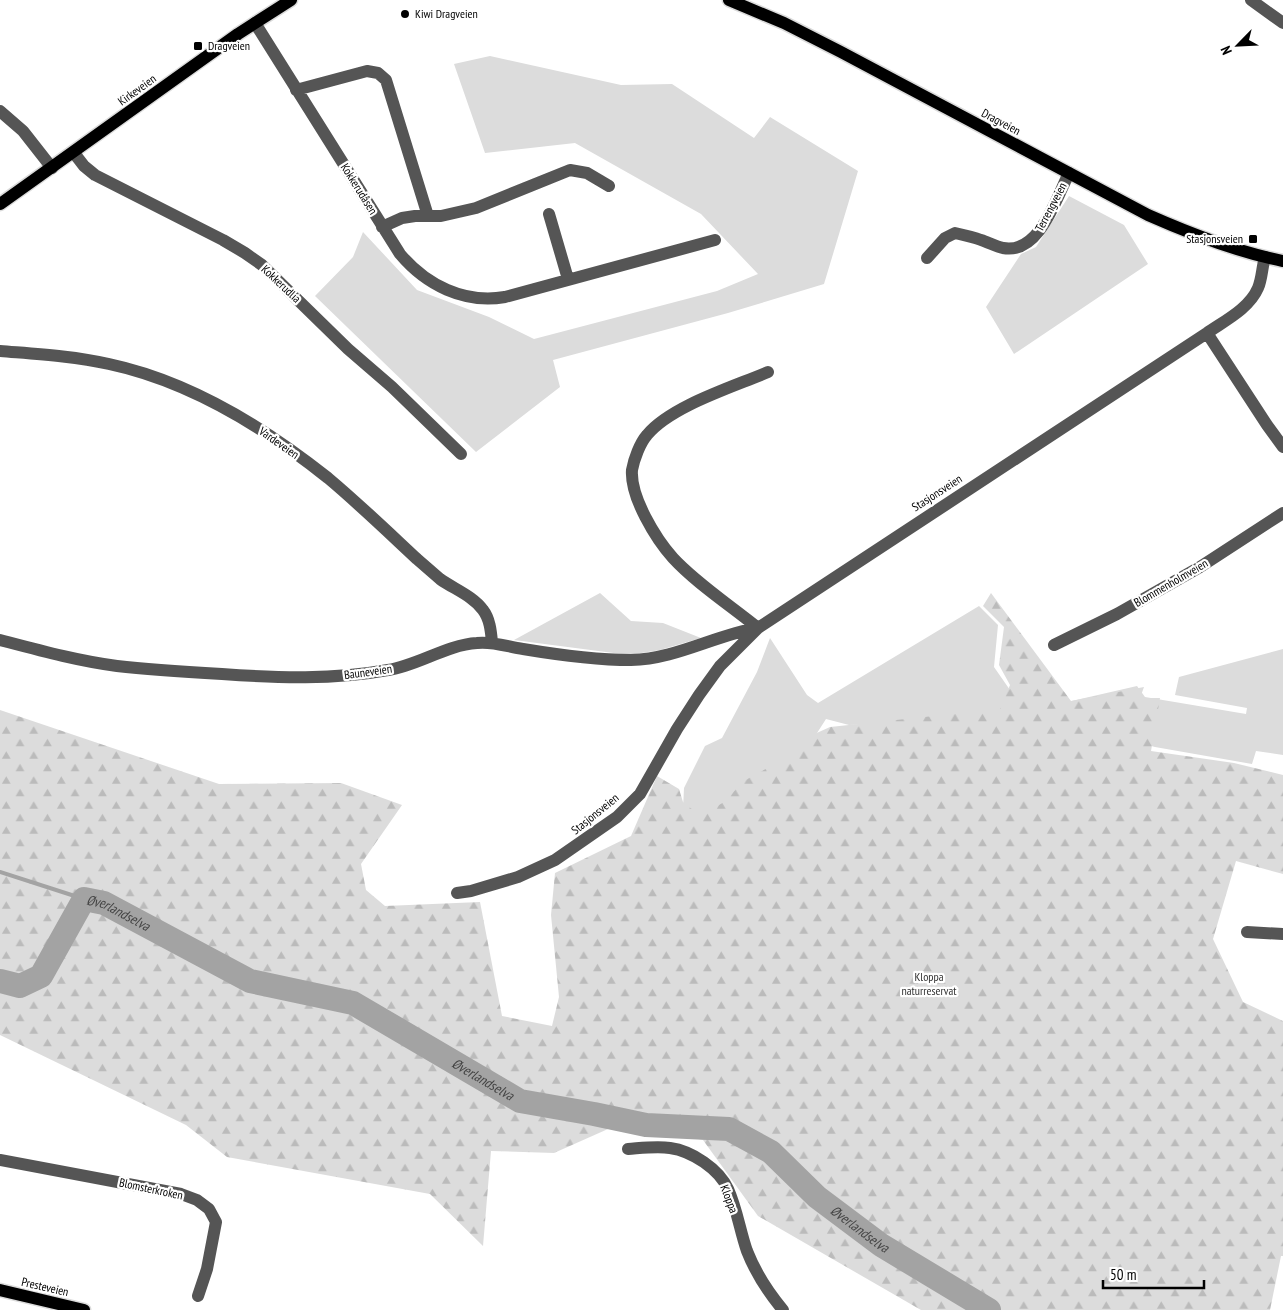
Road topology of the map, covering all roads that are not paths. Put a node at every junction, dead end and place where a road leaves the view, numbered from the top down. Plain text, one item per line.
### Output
1 (290, 0) edge
2 (730, 0) edge
3 (1251, 0) edge
4 (254, 23) junction
5 (1283, 23) edge
6 (296, 90) junction
7 (0, 111) edge
8 (74, 153) junction
9 (52, 168) junction
10 (1069, 173) junction
11 (609, 186) dead end
12 (0, 204) edge
13 (549, 214) dead end
14 (428, 216) junction
15 (382, 227) junction
16 (715, 240) dead end
17 (1264, 257) junction
18 (928, 258) dead end
19 (1283, 261) edge
20 (568, 279) junction
21 (1207, 333) junction
22 (0, 351) edge
23 (768, 372) dead end
24 (1283, 446) edge
25 (461, 454) dead end
26 (1283, 513) edge
27 (758, 628) junction
28 (0, 640) edge
29 (492, 642) junction
30 (1054, 645) dead end
31 (457, 893) dead end
32 (1247, 932) dead end
33 (1283, 934) edge
34 (628, 1149) dead end
35 (0, 1160) edge
36 (0, 1290) edge
37 (198, 1296) dead end
38 (84, 1310) edge
39 (783, 1310) edge

1 - 4 main road, Kirkeveien
2 - 10 main road, Dragveien
3 - 5 street
4 - 6 street, Kokkerudåsen
4 - 8 main road, Kirkeveien
6 - 14 street
6 - 15 street, Kokkerudåsen
7 - 9 street
8 - 9 main road, Kirkeveien
8 - 25 street, Kokkerudlia
9 - 12 main road, Kirkeveien
10 - 17 main road, Dragveien
10 - 18 street, Terrengveien
11 - 14 street
13 - 20 street
14 - 15 street
15 - 20 street, Kokkerudåsen
16 - 20 street, Kokkerudåsen
17 - 19 main road
17 - 21 street, Stasjonsveien
21 - 24 street
21 - 27 street, Stasjonsveien
22 - 29 street, Vardeveien
23 - 27 street
26 - 30 street, Blommenholmveien
27 - 29 street, Bauneveien
27 - 31 street, Stasjonsveien
28 - 29 street, Bauneveien
32 - 33 street
34 - 39 street, Kloppa
35 - 37 street, Blomsterkroken
36 - 38 main road, Presteveien

